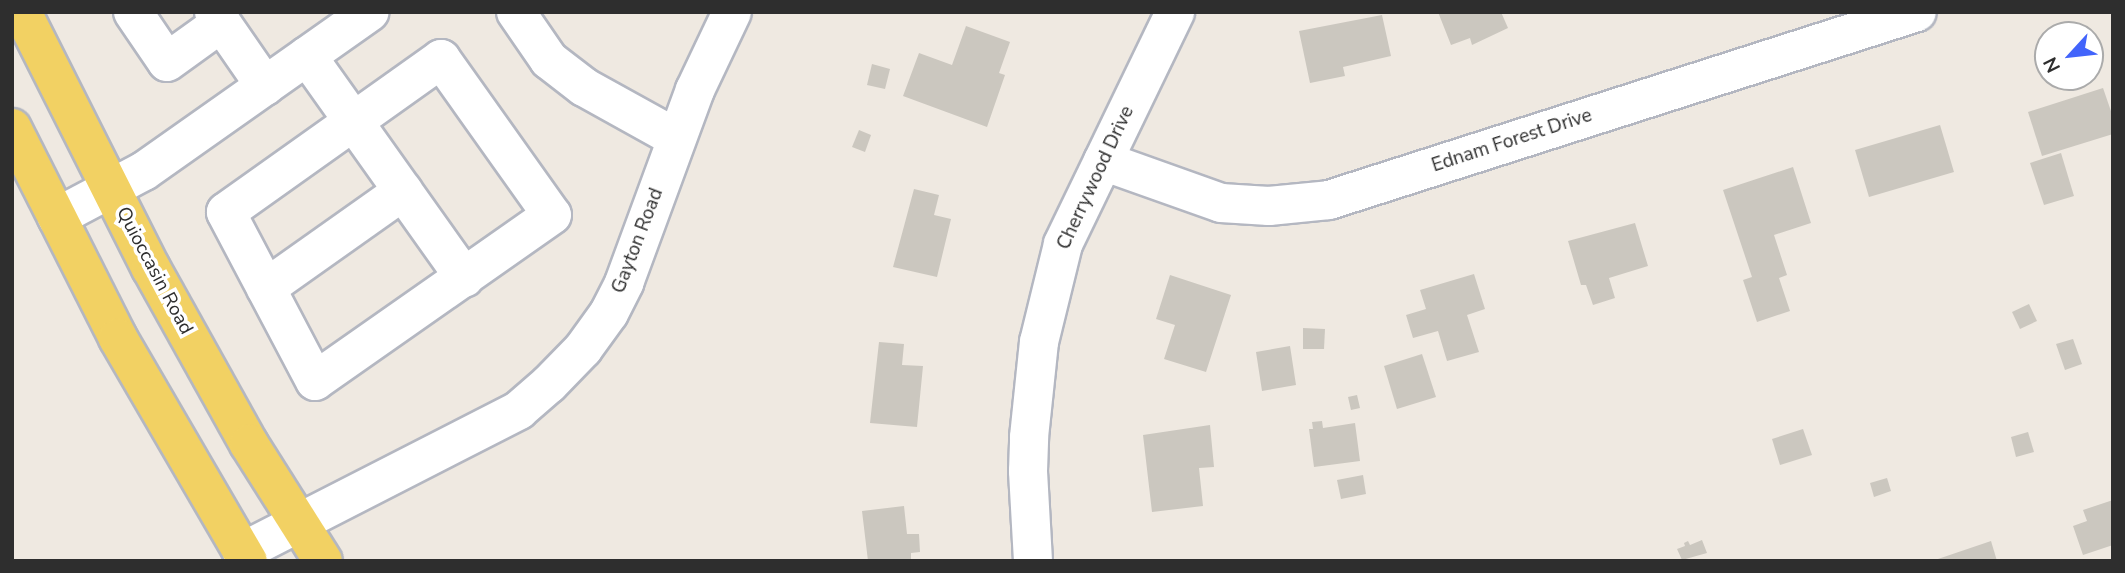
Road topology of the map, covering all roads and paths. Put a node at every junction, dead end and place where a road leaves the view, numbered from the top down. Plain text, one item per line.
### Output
1 (22, 12) edge
2 (133, 12) edge
3 (369, 12) edge
4 (516, 12) edge
5 (732, 12) edge
6 (1175, 12) edge
7 (1917, 12) edge
8 (218, 18) edge
9 (307, 57) junction
10 (265, 86) junction
11 (353, 122) junction
12 (12, 128) edge
13 (676, 138) junction
14 (1103, 161) junction
15 (110, 188) junction
16 (403, 191) junction
17 (57, 217) junction
18 (465, 278) junction
19 (266, 288) junction
20 (299, 523) junction
21 (245, 556) edge
22 (323, 561) edge
23 (1033, 561) edge

1 - 15 main road, Quioccasin Road
2 - 8 street
3 - 9 street
4 - 13 street
5 - 13 street, Gayton Road
6 - 14 street, Cherrywood Drive
7 - 14 street, Ednam Forest Drive
8 - 10 street
9 - 10 street
9 - 11 street
10 - 15 street
11 - 16 street
11 - 18 street
11 - 19 street
12 - 17 main road
13 - 20 street, Gayton Road
14 - 23 street, Cherrywood Drive
15 - 17 street
15 - 20 main road, Quioccasin Road
16 - 18 street
16 - 19 street
17 - 21 main road
18 - 19 street
20 - 21 street, Gayton Road
20 - 22 main road

